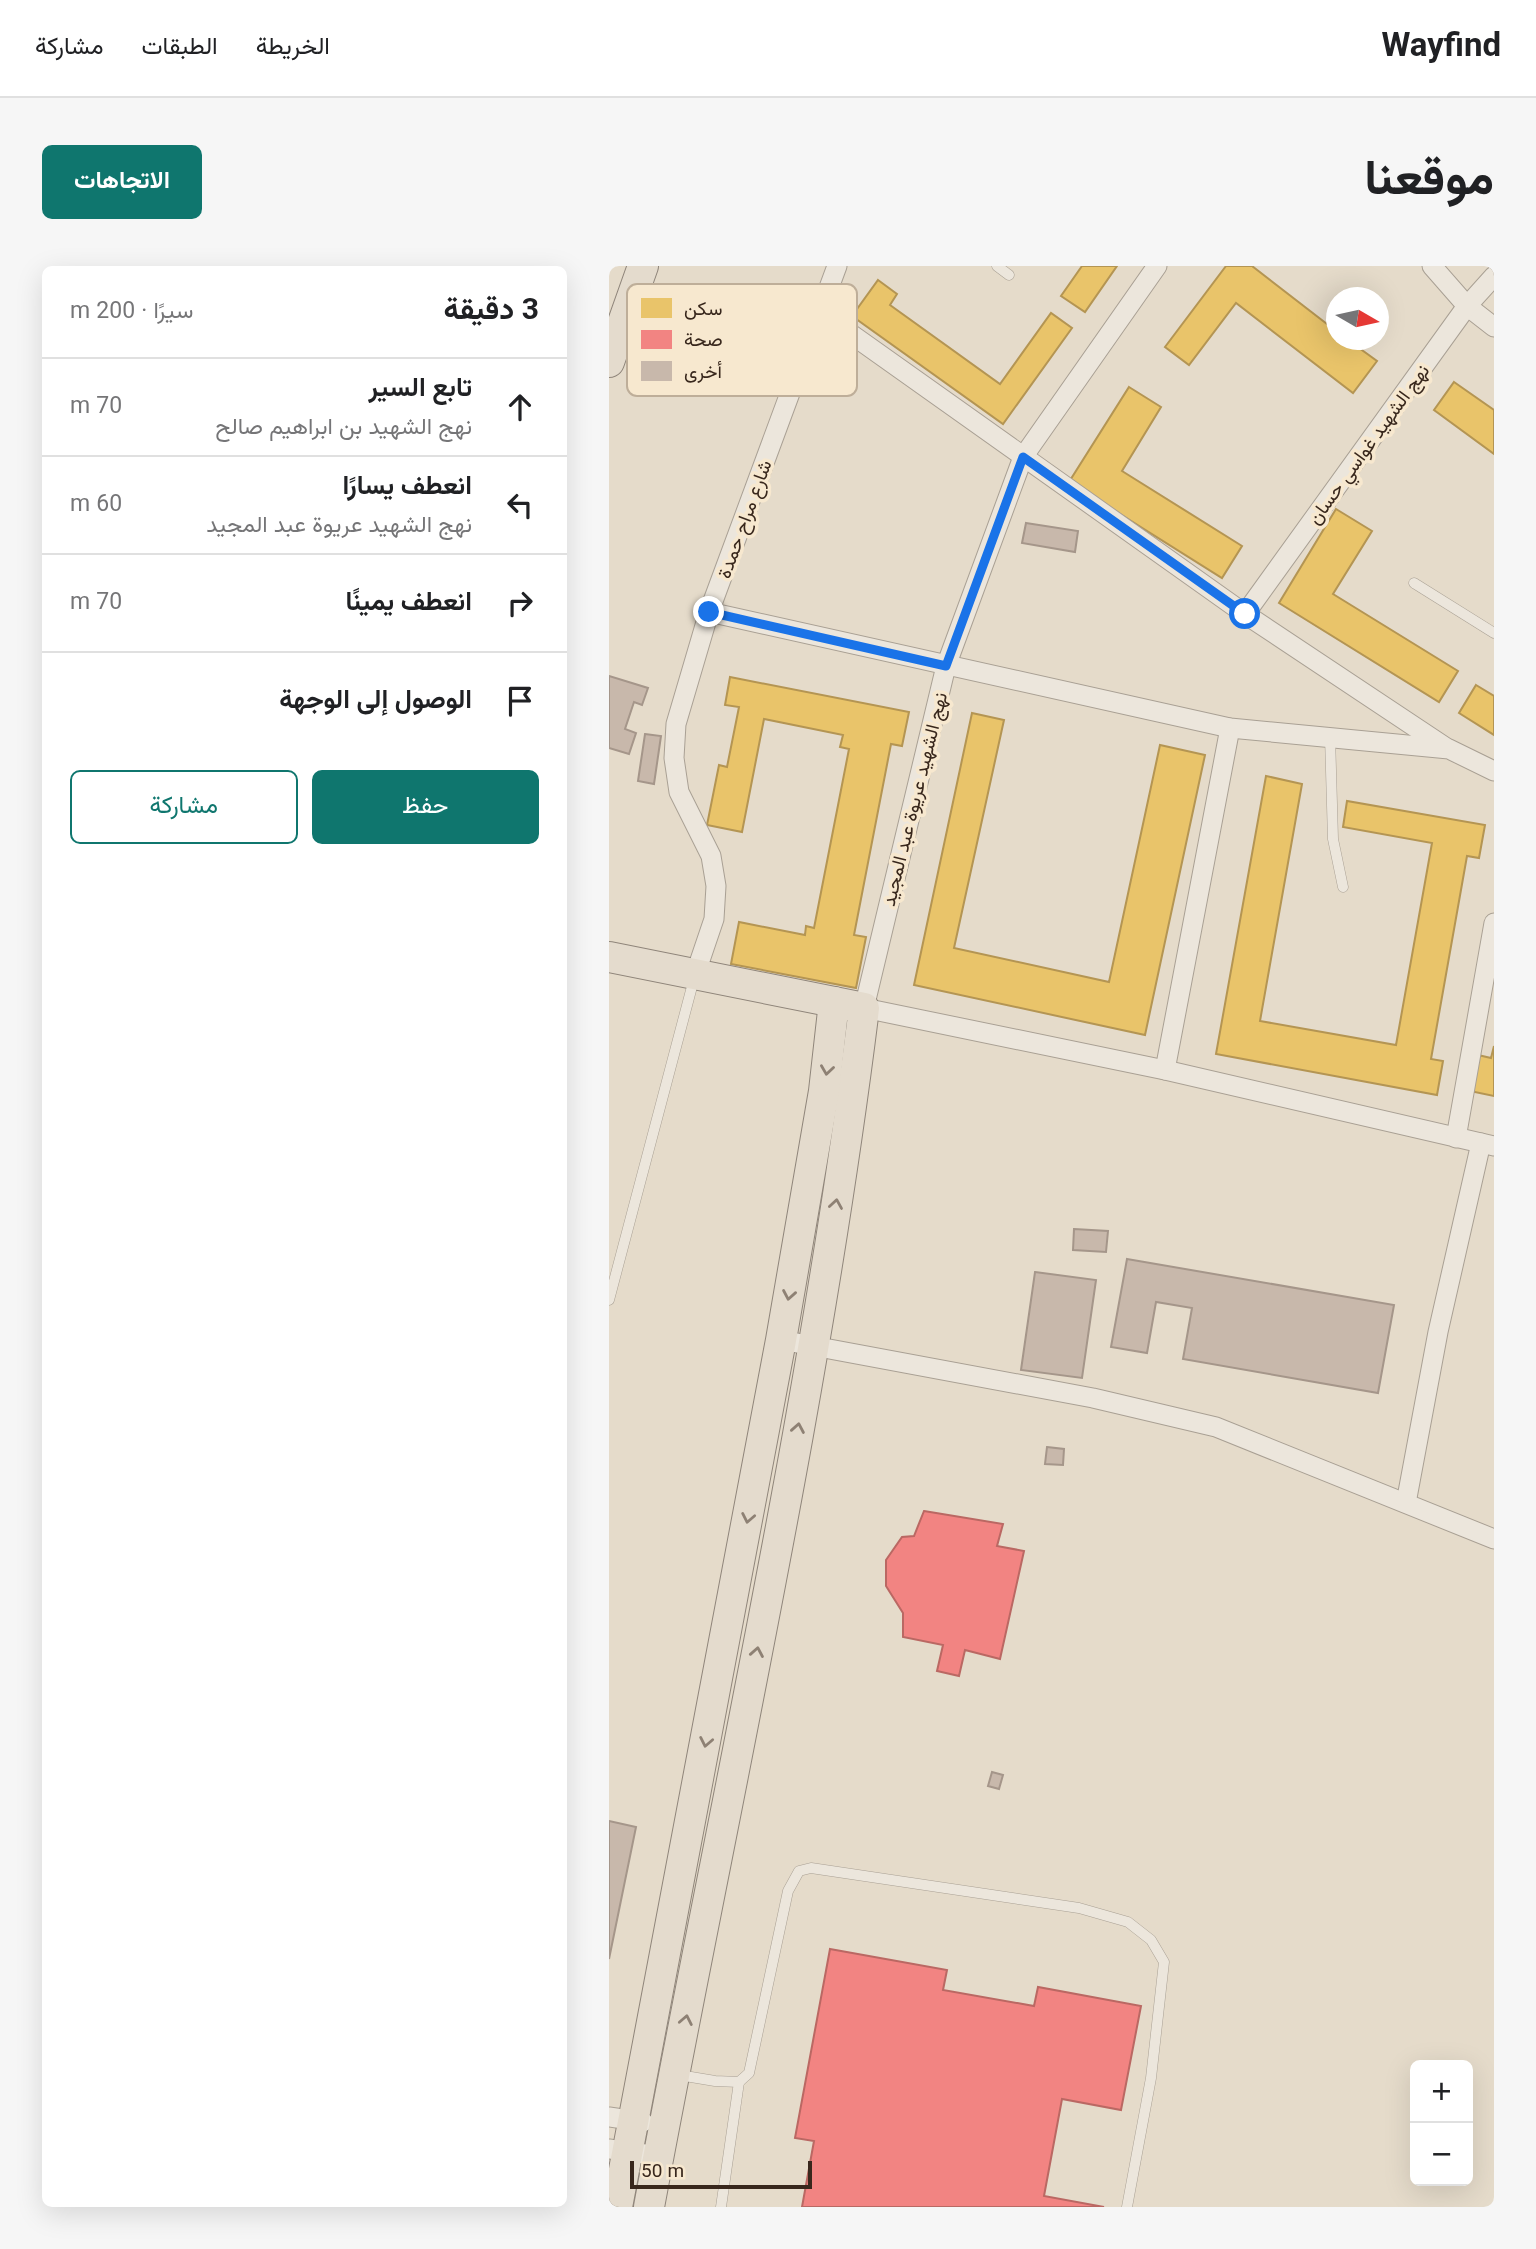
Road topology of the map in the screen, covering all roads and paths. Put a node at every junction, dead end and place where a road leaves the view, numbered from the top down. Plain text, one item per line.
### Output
1 (643, 266) edge
2 (837, 266) edge
3 (997, 266) edge
4 (1157, 266) edge
5 (1432, 266) edge
6 (1009, 275) dead end
7 (1494, 276) edge
8 (637, 284) edge
9 (830, 284) edge
10 (1467, 306) junction
11 (627, 311) edge
12 (1494, 327) edge
13 (857, 338) edge
14 (609, 362) edge
15 (789, 396) edge
16 (1023, 457) junction
17 (1414, 583) dead end
18 (709, 612) junction
19 (1245, 614) junction
20 (1494, 633) edge
21 (946, 666) junction
22 (1230, 728) junction
23 (1330, 736) junction
24 (1449, 749) junction
25 (1494, 771) edge
26 (1343, 887) dead end
27 (1494, 923) edge
28 (610, 958) edge
29 (695, 975) junction
30 (834, 1002) junction
31 (864, 1008) junction
32 (1165, 1070) junction
33 (1456, 1138) junction
34 (1488, 1145) edge
35 (609, 1300) edge
36 (781, 1340) junction
37 (813, 1346) junction
38 (1406, 1503) junction
39 (1494, 1539) edge
40 (714, 1698) junction
41 (748, 1704) junction
42 (675, 2074) junction
43 (740, 2082) junction
44 (622, 2119) edge
45 (665, 2126) junction
46 (619, 2150) edge
47 (659, 2156) junction
48 (618, 2207) edge
49 (649, 2207) edge
50 (721, 2207) edge
51 (1127, 2207) edge

1 - 8 main road
2 - 9 street, شارع مراح حمدة
3 - 6 lane
4 - 16 street, نهج الشهيد عريوة عبد المجيد
5 - 10 street
7 - 10 street, نهج الشهيد غواسي حسان
10 - 12 street
10 - 19 street, نهج الشهيد غواسي حسان
11 - 14 main road
13 - 16 street
15 - 18 street, شارع مراح حمدة
16 - 19 street
16 - 21 street, نهج الشهيد عريوة عبد المجيد
17 - 20 lane
18 - 21 street
18 - 29 street, شارع مراح حمدة
19 - 24 street
21 - 22 street
21 - 31 street, نهج الشهيد عريوة عبد المجيد
22 - 23 street
22 - 32 street
23 - 24 street
23 - 26 lane
24 - 25 street
27 - 33 street
28 - 29 main road
29 - 30 main road
29 - 35 lane
30 - 31 main road
30 -> 36 main road
31 - 32 street
37 -> 31 main road
32 - 33 street
33 - 34 street
34 - 38 street
36 - 37 street
36 -> 40 main road
37 - 38 street
41 -> 37 main road
38 - 39 street
40 - 41 main road
40 -> 44 main road
42 -> 41 main road
42 - 43 lane
42 - 45 main road
43 - 50 lane
43 - 51 lane
44 - 45 street
44 - 46 main road
45 - 47 main road
46 - 47 street
46 - 48 main road
47 - 49 main road

